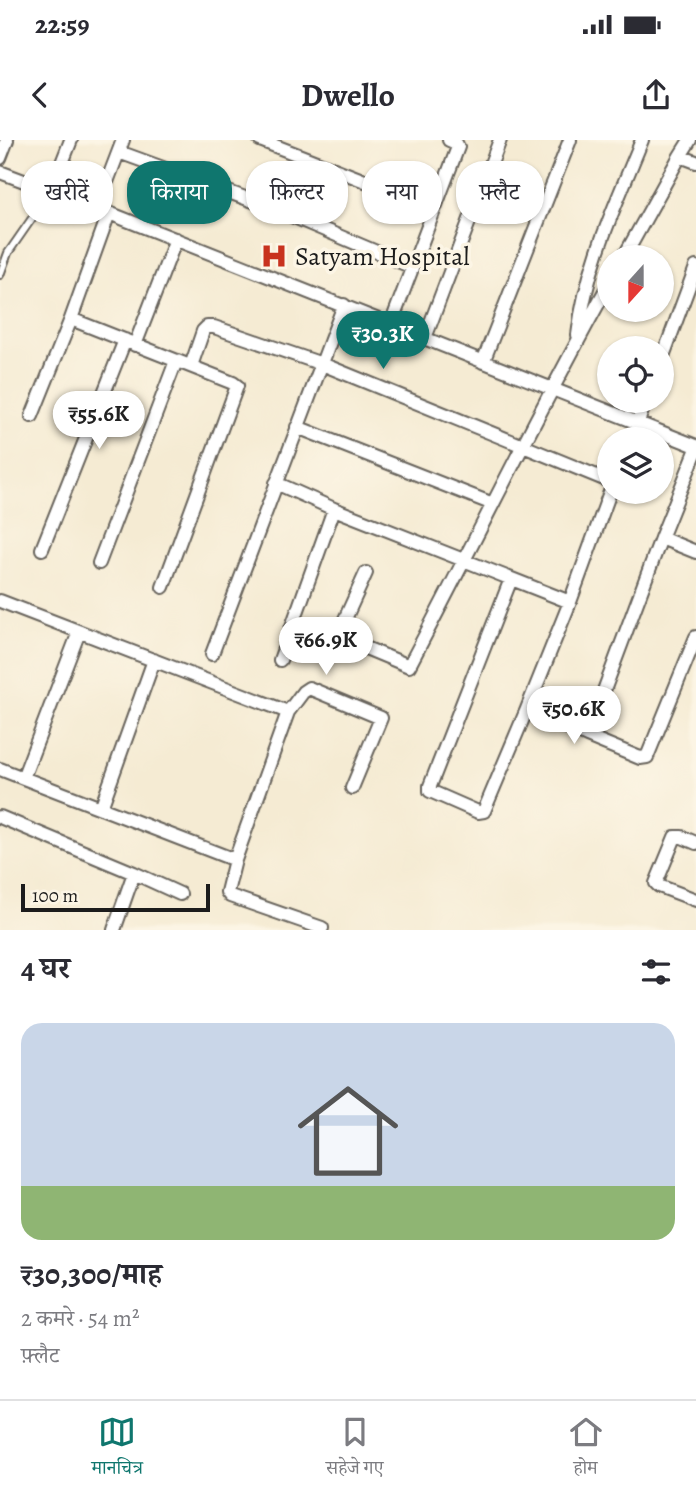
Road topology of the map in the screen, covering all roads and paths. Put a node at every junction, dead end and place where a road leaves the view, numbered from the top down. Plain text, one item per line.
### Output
1 (7, 140) edge
2 (71, 140) edge
3 (260, 140) edge
4 (449, 140) edge
5 (500, 140) edge
6 (570, 140) edge
7 (642, 140) edge
8 (690, 140) edge
9 (121, 146) edge
10 (680, 156) junction
11 (0, 158) edge
12 (63, 161) edge
13 (696, 162) edge
14 (0, 172) edge
15 (113, 175) edge
16 (21, 180) edge
17 (362, 180) edge
18 (442, 188) edge
19 (113, 215) edge
20 (28, 224) edge
21 (99, 224) edge
22 (428, 224) edge
23 (176, 239) junction
24 (631, 245) edge
25 (412, 267) junction
26 (696, 267) edge
27 (0, 275) edge
28 (344, 305) junction
29 (597, 305) edge
30 (71, 319) junction
31 (391, 324) junction
32 (670, 336) edge
33 (425, 338) junction
34 (577, 341) junction
35 (130, 342) junction
36 (176, 360) junction
37 (483, 362) junction
38 (322, 364) junction
39 (191, 366) junction
40 (550, 389) junction
41 (642, 413) edge
42 (32, 416) dead end
43 (638, 423) junction
44 (297, 427) junction
45 (636, 427) edge
46 (522, 445) junction
47 (696, 448) edge
48 (597, 476) edge
49 (276, 483) junction
50 (493, 504) junction
51 (606, 504) edge
52 (334, 509) junction
53 (661, 538) junction
54 (42, 549) dead end
55 (696, 552) edge
56 (465, 561) junction
57 (99, 563) dead end
58 (366, 573) dead end
59 (511, 579) junction
60 (163, 587) dead end
61 (0, 601) edge
62 (570, 602) junction
63 (79, 632) junction
64 (696, 637) edge
65 (212, 654) dead end
66 (154, 660) junction
67 (280, 660) dead end
68 (527, 709) junction
69 (288, 712) junction
70 (587, 736) junction
71 (0, 769) edge
72 (23, 778) junction
73 (352, 788) dead end
74 (101, 808) junction
75 (0, 817) edge
76 (696, 843) edge
77 (235, 860) junction
78 (134, 873) junction
79 (180, 894) dead end
80 (696, 900) edge
81 (322, 928) edge
82 (114, 930) edge

1 - 11 street
2 - 12 street
3 - 17 street
4 - 18 street
5 - 33 street
6 - 37 street
7 - 34 street
8 - 10 street
9 - 15 street
9 - 25 street
10 - 13 street
10 - 24 street
14 - 16 street
19 - 23 street
20 - 27 lane
21 - 30 street
22 - 25 street
23 - 28 street
23 - 35 street
25 - 31 street
26 - 32 street
28 - 31 street
28 - 38 street
29 - 34 street
30 - 35 street
30 - 42 street
31 - 33 street
33 - 37 street
34 - 40 street
35 - 36 street
35 - 54 street
36 - 39 street
36 - 57 street
37 - 40 street
38 - 39 street
38 - 44 street
38 - 46 street
39 - 60 street
40 - 43 street
40 - 46 street
41 - 43 street
43 - 45 street
43 - 47 street
44 - 49 street
44 - 50 street
46 - 48 street
46 - 50 street
47 - 53 street
49 - 52 street
49 - 65 street
50 - 56 street
51 - 62 street
52 - 56 street
52 - 67 street
53 - 55 street
53 - 70 street
56 - 58 street
56 - 59 street
59 - 62 street
59 - 68 street
61 - 63 street
62 - 68 street
63 - 66 street
63 - 72 street
64 - 70 street
66 - 69 street
66 - 74 street
68 - 70 street
69 - 73 street
69 - 77 street
71 - 72 street
72 - 74 street
74 - 77 street
75 - 78 street
76 - 80 street
77 - 81 street
78 - 79 street
78 - 82 street

